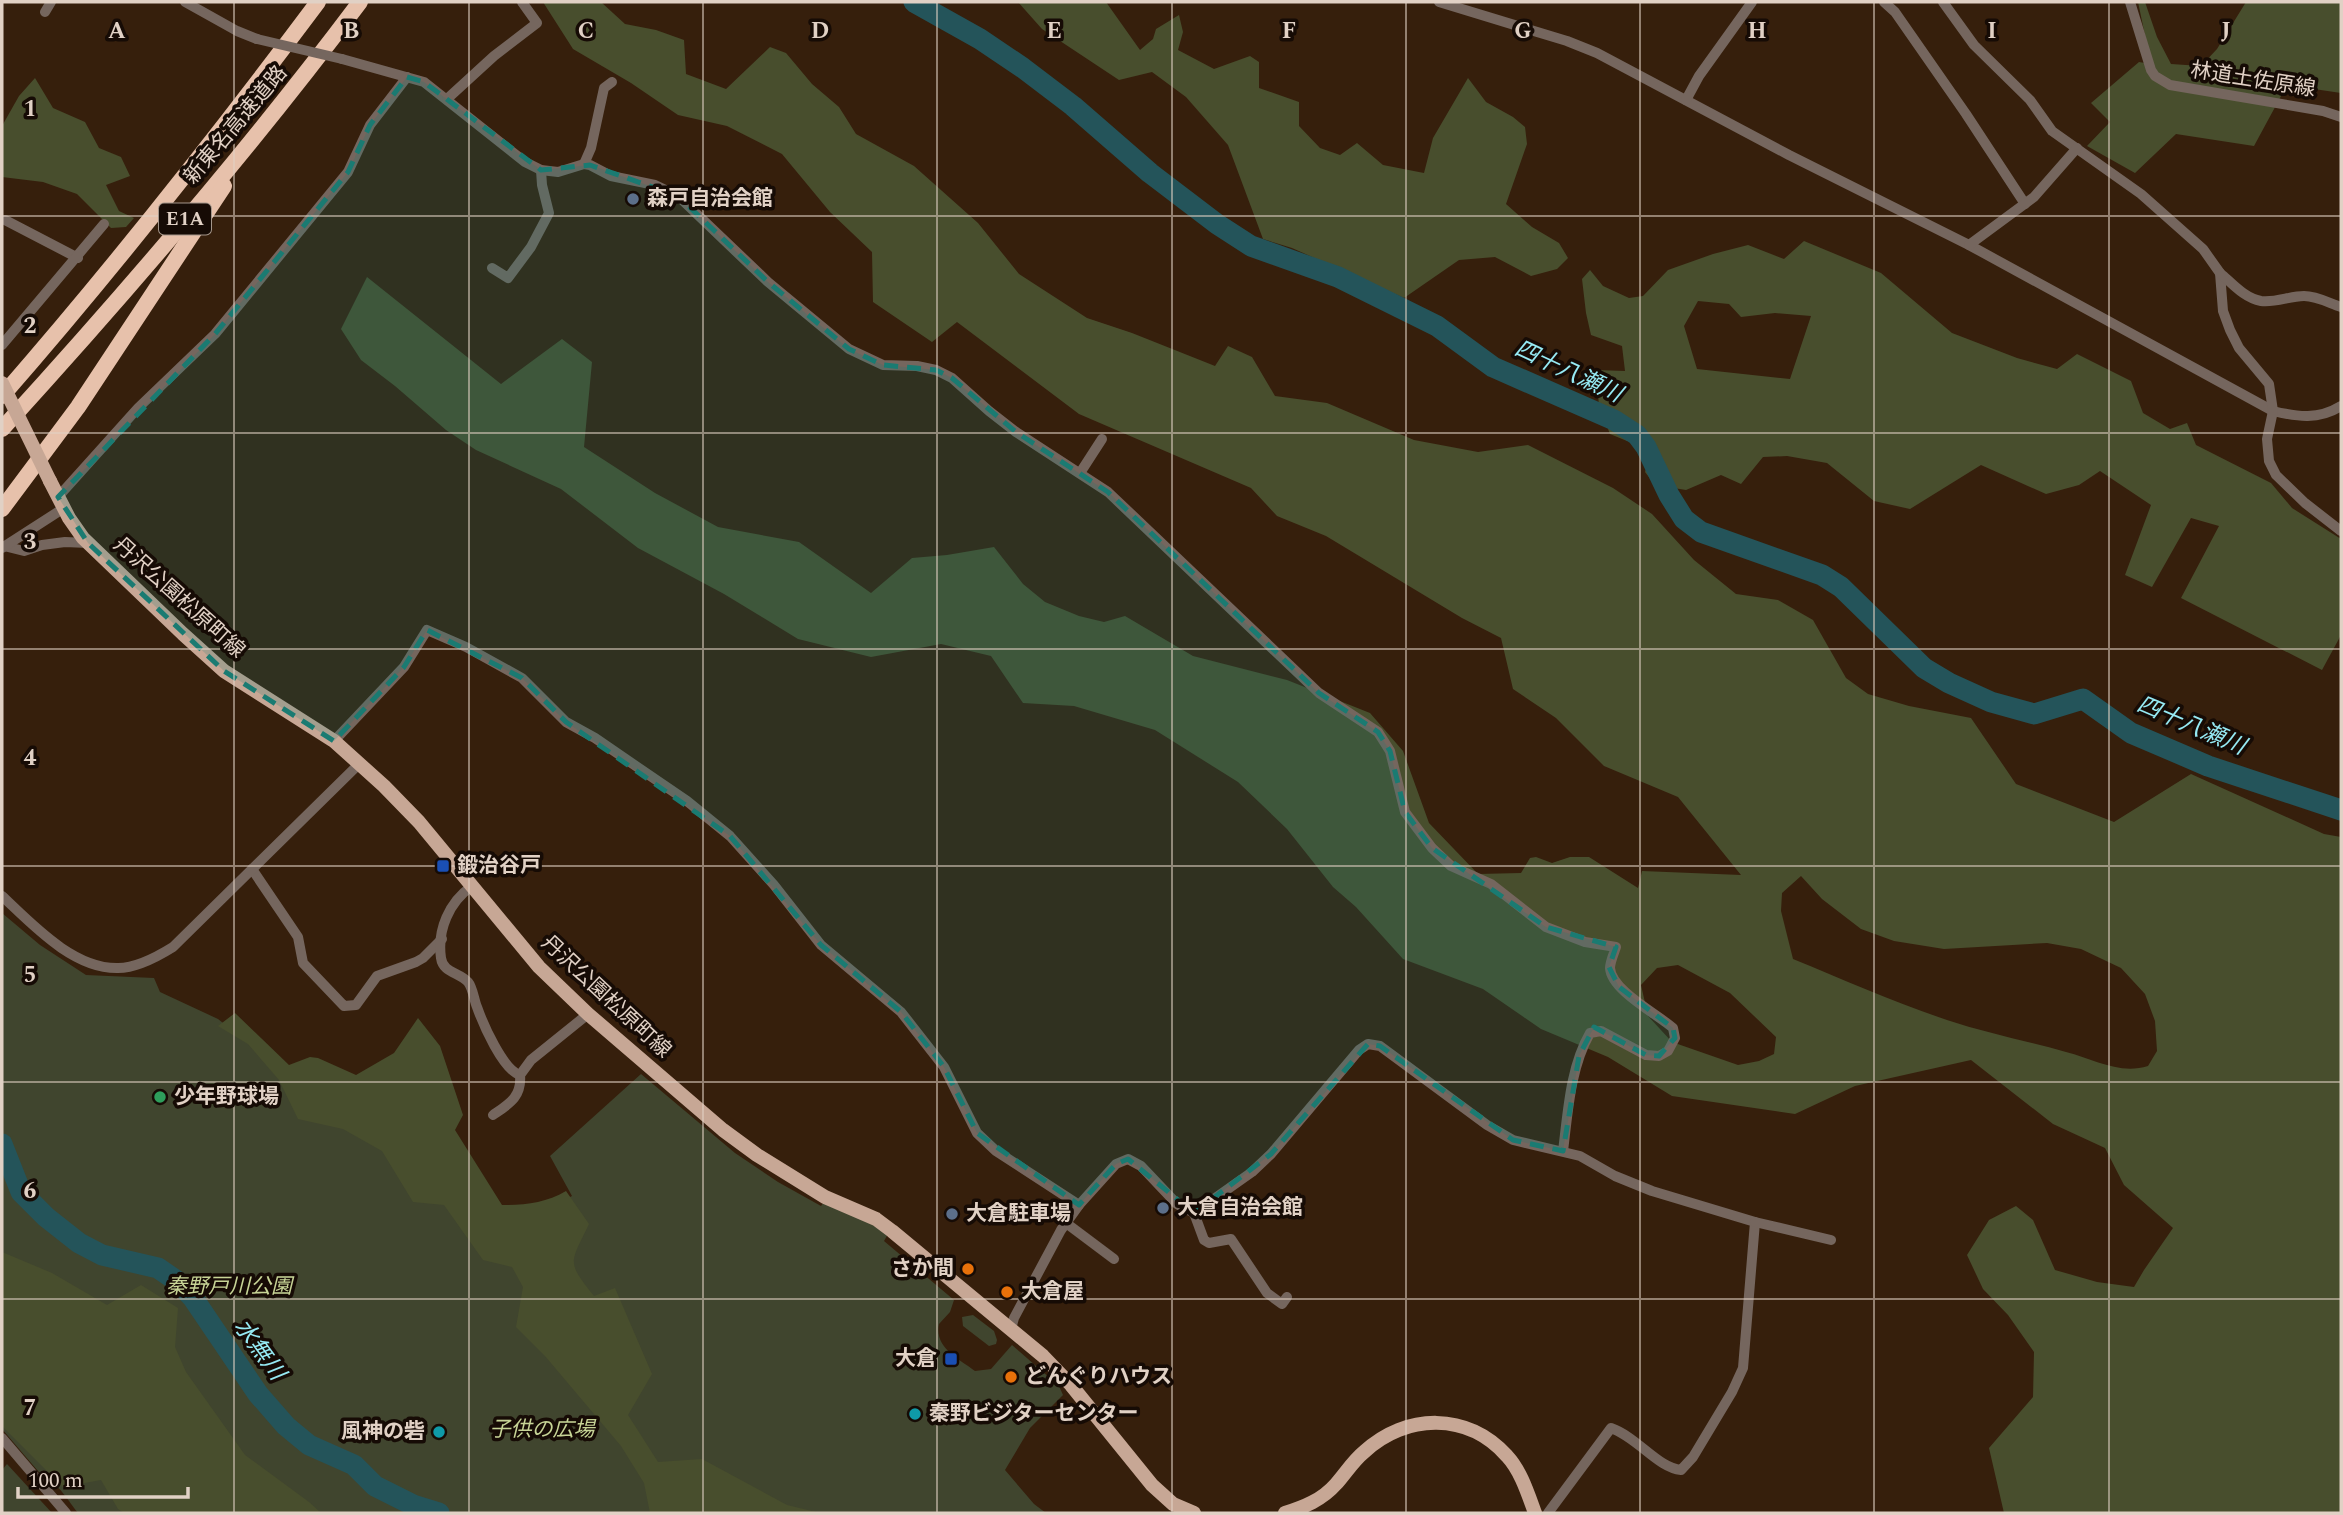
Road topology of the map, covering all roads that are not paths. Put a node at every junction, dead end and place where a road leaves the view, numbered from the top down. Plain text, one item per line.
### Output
1 (318, 2) edge
2 (360, 2) edge
3 (522, 2) edge
4 (1438, 2) edge
5 (1752, 2) edge
6 (1884, 2) edge
7 (1943, 2) edge
8 (2130, 2) edge
9 (188, 3) edge
10 (407, 77) junction
11 (612, 82) dead end
12 (447, 99) junction
13 (1686, 100) junction
14 (2341, 117) edge
15 (268, 120) junction
16 (2077, 148) junction
17 (584, 164) junction
18 (541, 170) junction
19 (2025, 204) junction
20 (5, 220) dead end
21 (104, 224) dead end
22 (1969, 245) junction
23 (78, 258) junction
24 (492, 268) dead end
25 (2220, 273) junction
26 (2341, 307) edge
27 (2, 345) edge
28 (2, 383) edge
29 (2, 396) edge
30 (2341, 406) edge
31 (2273, 411) junction
32 (2, 429) edge
33 (1102, 439) dead end
34 (1080, 472) junction
35 (61, 502) junction
36 (2, 509) edge
37 (2341, 531) edge
38 (88, 543) junction
39 (3, 547) edge
40 (334, 741) junction
41 (359, 764) junction
42 (252, 869) junction
43 (472, 887) junction
44 (2, 896) edge
45 (442, 939) junction
46 (588, 1014) junction
47 (520, 1075) junction
48 (493, 1115) dead end
49 (1563, 1152) junction
50 (1079, 1205) junction
51 (1194, 1213) junction
52 (1755, 1222) junction
53 (1066, 1223) junction
54 (1832, 1240) dead end
55 (1114, 1259) dead end
56 (1287, 1297) dead end
57 (1011, 1329) junction
58 (2, 1438) edge
59 (66, 1513) edge
60 (1194, 1513) edge
61 (1285, 1513) edge
62 (1535, 1513) edge
63 (1548, 1513) edge

1 - 29 highway, 新東名高速道路 / E1A
2 - 15 highway, 新東名高速道路 / E1A
3 - 12 street
4 - 13 street
5 - 13 street
6 - 19 street
7 - 16 street
8 - 14 street, 林道土佐原線
9 - 10 street, bridge
10 - 12 street
10 - 35 street
11 - 17 street
12 - 18 street
13 - 22 street
15 - 32 highway, 新東名高速道路 / E1A
15 - 36 highway
16 - 19 street
16 - 25 street
17 - 18 street
17 - 34 street
18 - 24 street
19 - 22 street
20 - 23 street
21 - 23 street
22 - 31 street
23 - 27 street
25 - 26 street
25 - 31 street
28 - 35 main road, 丹沢公園松原町線, bridge
30 - 31 street
31 - 37 street
33 - 34 street
34 - 49 street
35 - 38 main road, 丹沢公園松原町線
35 - 39 street
38 - 39 street
38 - 40 main road, 丹沢公園松原町線
40 - 41 main road, 丹沢公園松原町線
40 - 50 street
41 - 42 street
41 - 43 main road, 丹沢公園松原町線
42 - 44 street
42 - 45 street
43 - 45 street
43 - 46 main road, 丹沢公園松原町線
45 - 47 street
46 - 47 street
46 - 57 main road, 丹沢公園松原町線
47 - 48 street
49 - 51 street
49 - 52 street
50 - 51 street
50 - 53 street
51 - 56 street
52 - 54 street
52 - 63 street
53 - 55 street
53 - 57 street
57 - 60 main road, 丹沢公園松原町線
58 - 59 street
61 - 62 main road

